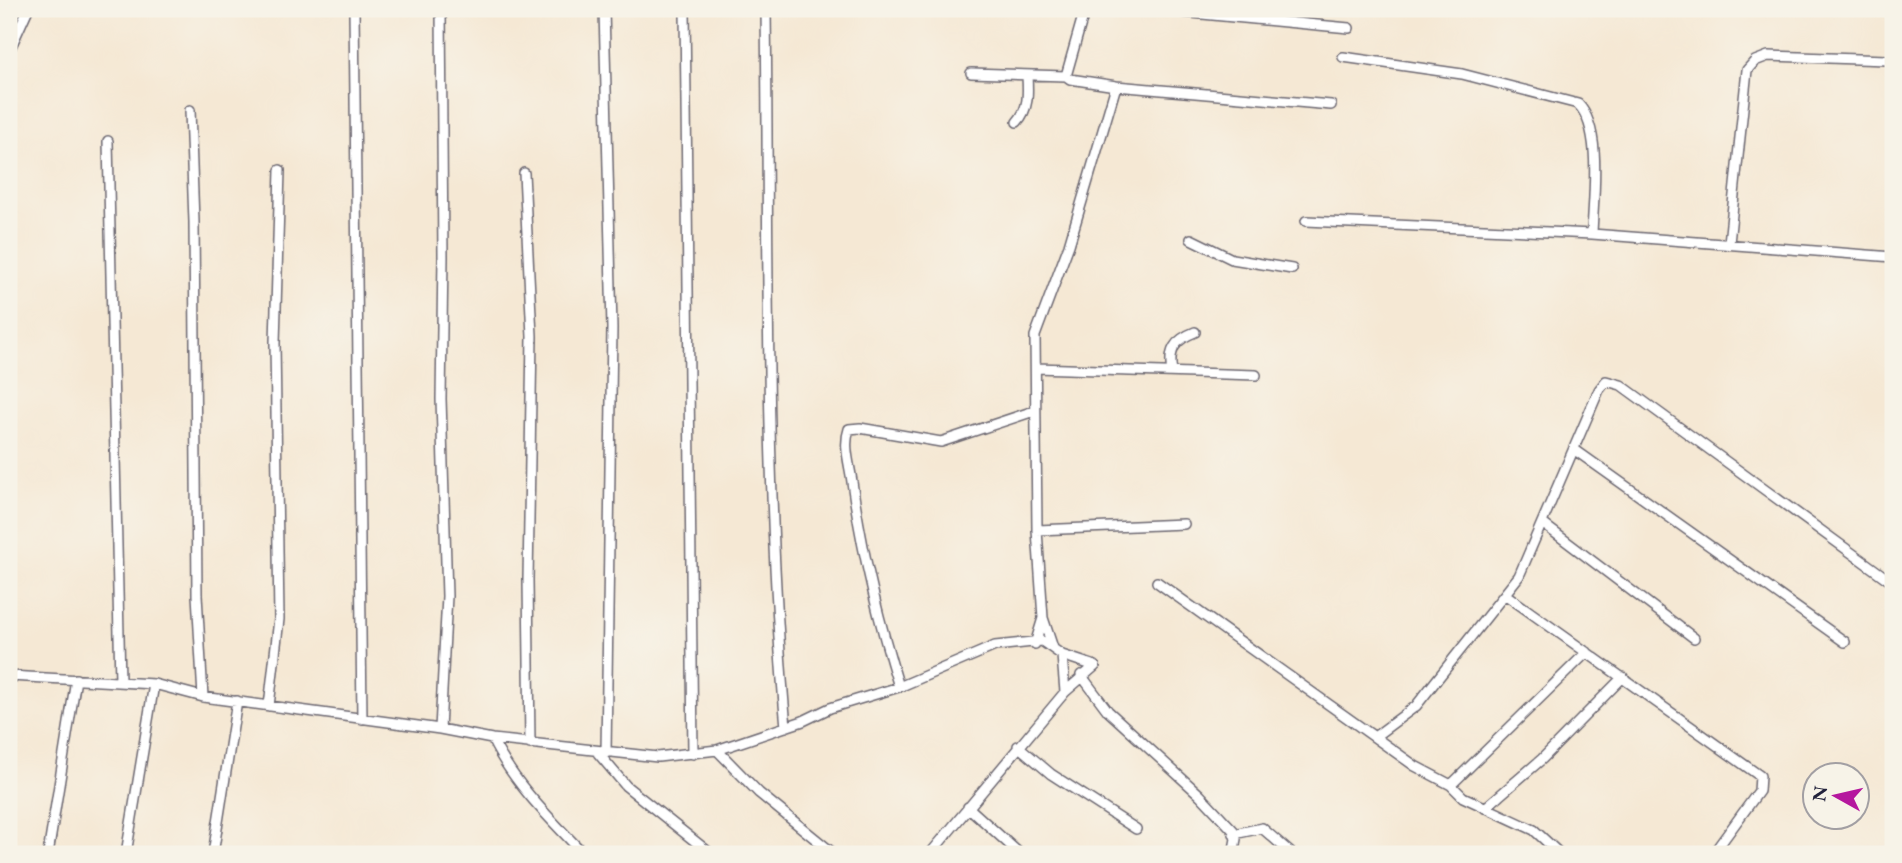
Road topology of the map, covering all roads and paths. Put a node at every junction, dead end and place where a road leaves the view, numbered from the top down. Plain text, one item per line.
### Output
1 (28, 9) edge
2 (354, 9) edge
3 (441, 9) edge
4 (604, 9) edge
5 (685, 9) edge
6 (766, 9) edge
7 (1085, 9) edge
8 (1150, 9) edge
9 (1349, 29) dead end
10 (9, 51) edge
11 (1343, 57) dead end
12 (1887, 60) dead end
13 (971, 73) dead end
14 (1027, 76) junction
15 (1066, 76) junction
16 (1116, 86) junction
17 (1331, 105) dead end
18 (190, 110) dead end
19 (1017, 122) dead end
20 (108, 141) dead end
21 (280, 170) dead end
22 (524, 173) dead end
23 (1306, 221) dead end
24 (1591, 234) junction
25 (1191, 239) dead end
26 (1729, 243) junction
27 (1893, 257) edge
28 (1292, 269) dead end
29 (1195, 332) dead end
30 (1036, 368) junction
31 (1172, 372) junction
32 (1255, 375) dead end
33 (1034, 411) junction
34 (1575, 450) junction
35 (1542, 523) junction
36 (1184, 524) dead end
37 (1037, 530) junction
38 (1157, 582) dead end
39 (1893, 583) edge
40 (1506, 595) junction
41 (1043, 618) junction
42 (1694, 638) dead end
43 (1845, 642) dead end
44 (1035, 644) junction
45 (1053, 648) junction
46 (1587, 652) junction
47 (1062, 655) junction
48 (1081, 675) junction
49 (9, 676) edge
50 (1623, 677) junction
51 (76, 678) junction
52 (120, 681) junction
53 (154, 684) junction
54 (899, 687) junction
55 (1065, 692) junction
56 (203, 697) junction
57 (237, 701) junction
58 (269, 706) junction
59 (362, 719) junction
60 (786, 727) junction
61 (440, 729) junction
62 (1377, 736) junction
63 (492, 739) junction
64 (530, 744) junction
65 (1018, 746) junction
66 (717, 750) junction
67 (602, 753) junction
68 (693, 754) junction
69 (1451, 785) junction
70 (968, 807) junction
71 (1485, 808) junction
72 (1136, 829) dead end
73 (1234, 834) junction
74 (48, 854) edge
75 (126, 854) edge
76 (213, 854) edge
77 (584, 854) edge
78 (711, 854) edge
79 (834, 854) edge
80 (930, 854) edge
81 (1020, 854) edge
82 (1233, 854) edge
83 (1292, 854) edge
84 (1560, 854) edge
85 (1713, 854) edge

1 - 10 street
2 - 59 street
3 - 61 street
4 - 67 street
5 - 68 street
6 - 60 street
7 - 15 street
8 - 9 street
11 - 24 street
12 - 26 street
13 - 14 street
14 - 15 street
14 - 19 street
15 - 16 street
16 - 17 street
16 - 30 street
18 - 56 street
20 - 52 street
21 - 58 street
22 - 64 street
23 - 24 street
24 - 26 street
25 - 28 street
26 - 27 street
29 - 31 street
30 - 31 street
30 - 33 street
31 - 32 street
33 - 37 street
33 - 54 street
34 - 35 street
34 - 39 street
34 - 43 street
35 - 40 street
35 - 42 street
36 - 37 street
37 - 41 street
38 - 62 street
40 - 46 street
40 - 62 street
41 - 44 street
41 - 45 street
44 - 45 street
44 - 54 street
45 - 47 street
46 - 50 street
46 - 69 street
47 - 48 street
47 - 55 street
48 - 55 street
48 - 73 street
49 - 51 street
50 - 71 street
50 - 85 street
51 - 52 street
51 - 74 street
52 - 53 street
53 - 56 street
53 - 75 street
54 - 60 street
55 - 65 street
56 - 57 street
57 - 58 street
57 - 76 street
58 - 59 street
59 - 61 street
60 - 66 street
61 - 63 street
62 - 69 street
63 - 64 street
63 - 77 street
64 - 67 street
65 - 70 street
65 - 72 street
66 - 68 street
66 - 79 street
67 - 68 street
67 - 78 street
69 - 71 street
70 - 80 street
70 - 81 street
71 - 84 street
73 - 82 street
73 - 83 street

